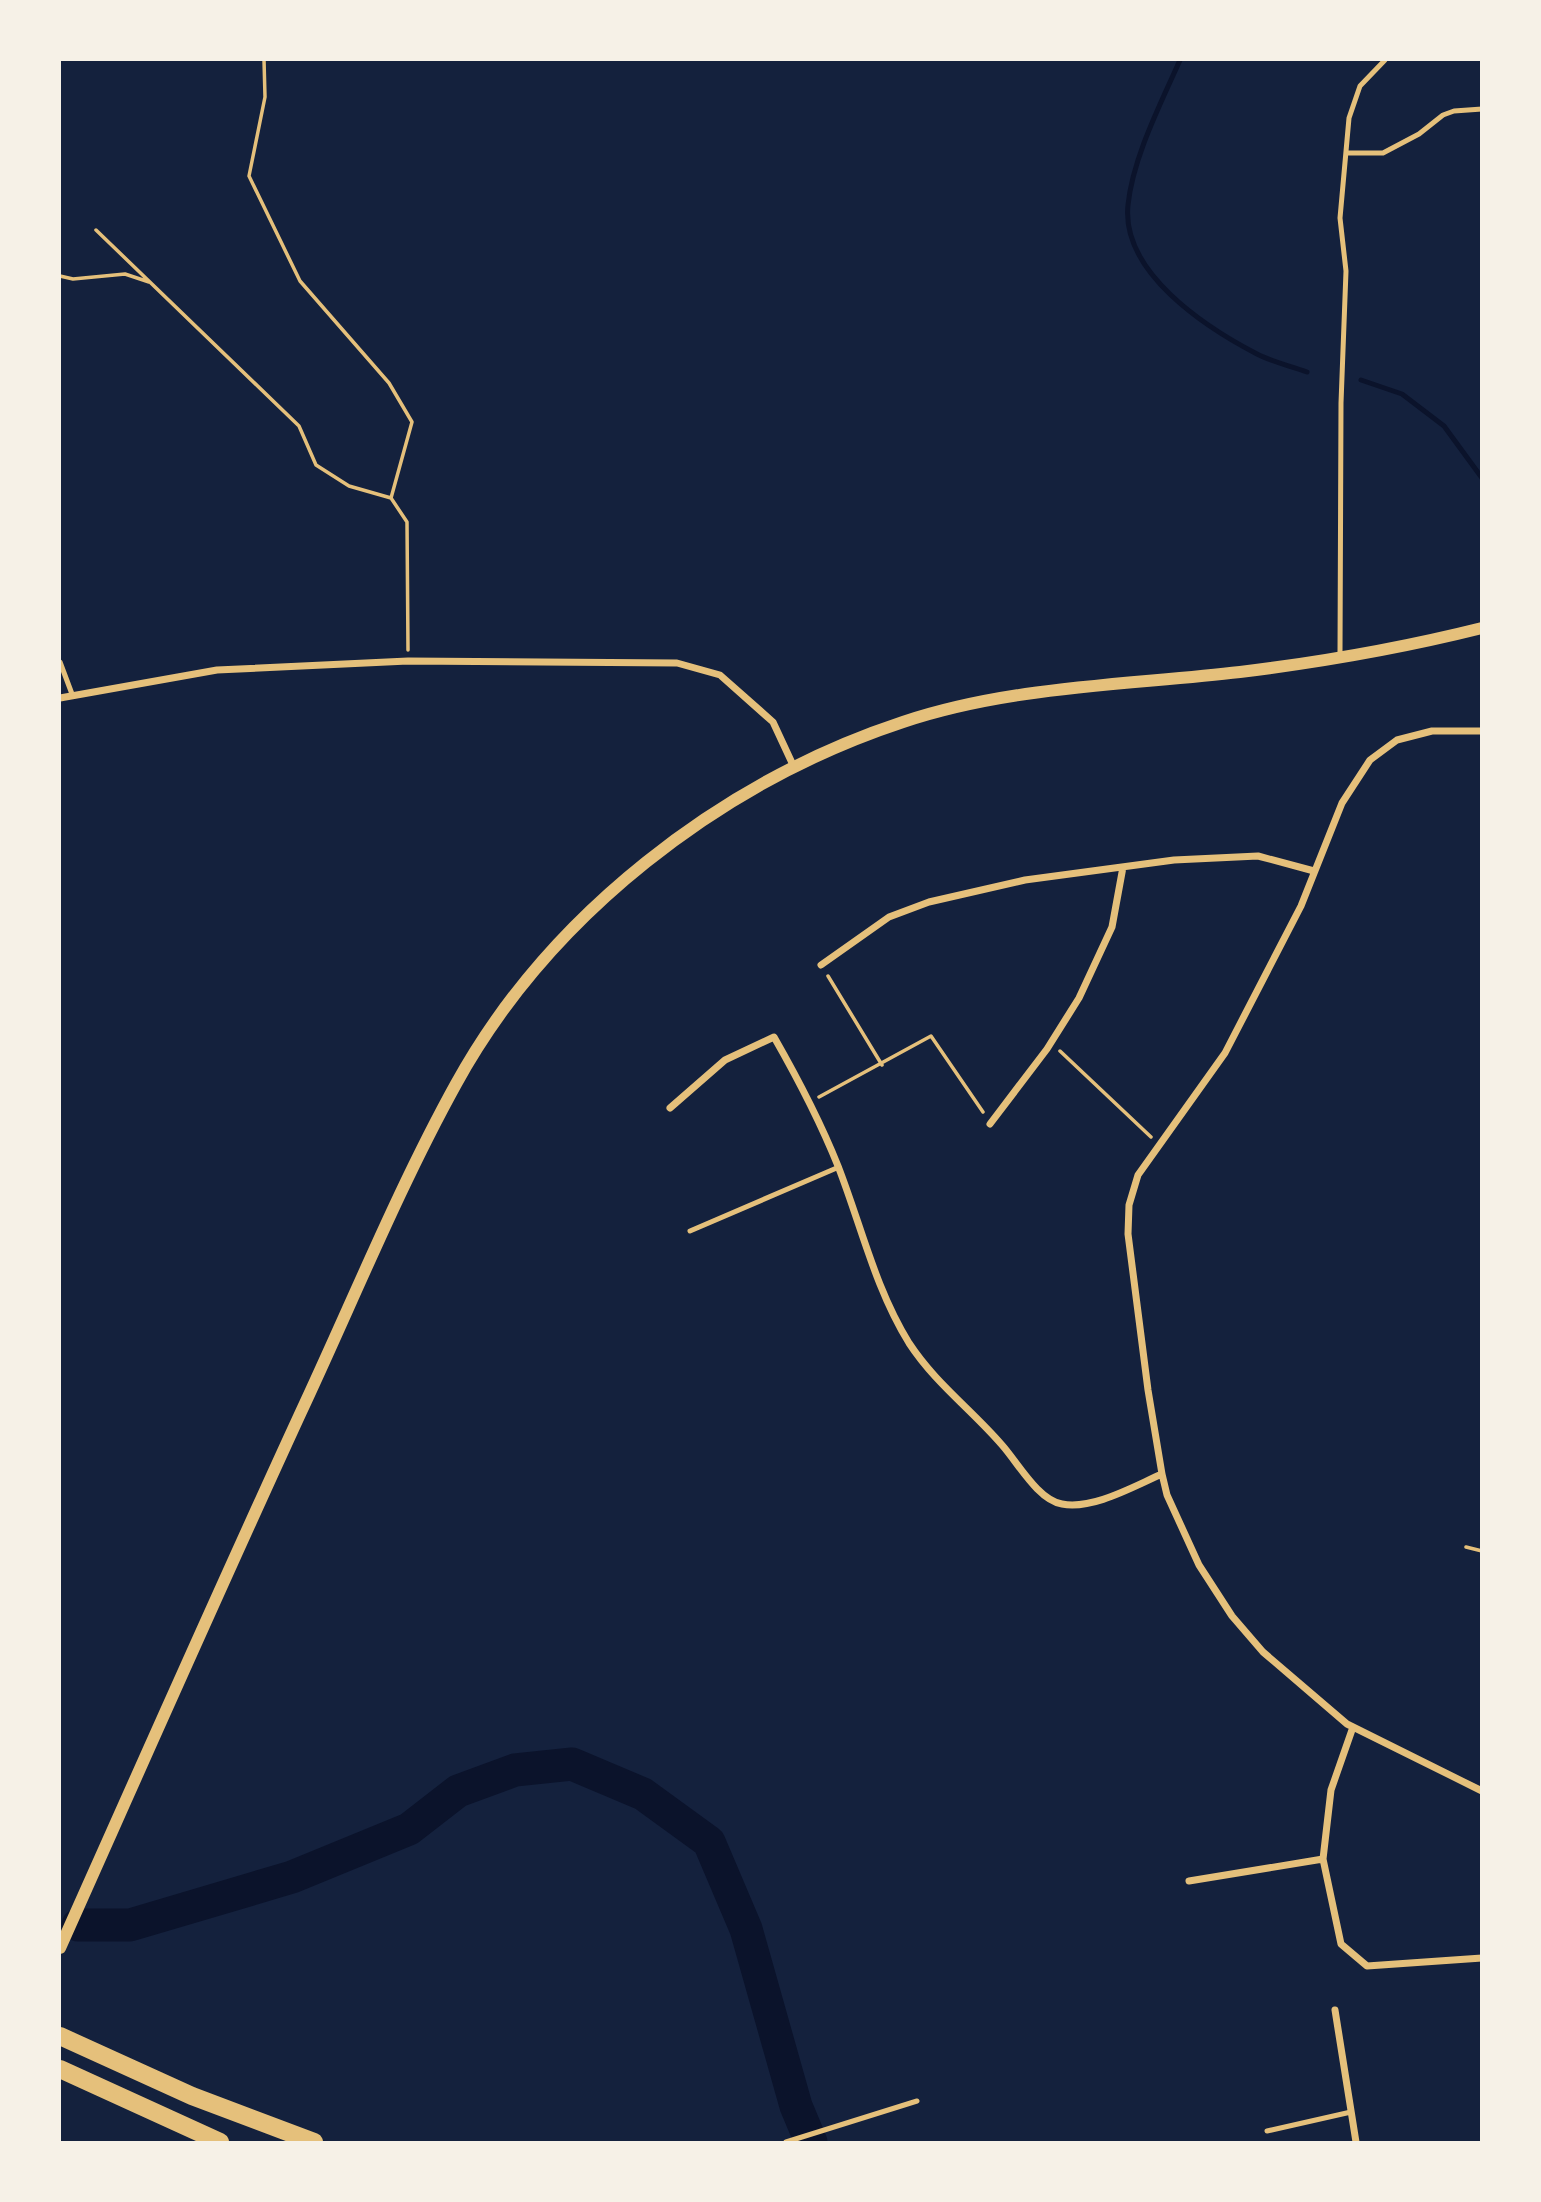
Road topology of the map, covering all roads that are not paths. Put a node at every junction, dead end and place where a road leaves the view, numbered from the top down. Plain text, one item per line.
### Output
1 (1385, 60) edge
2 (1482, 109) edge
3 (1346, 153) junction
4 (1482, 628) edge
5 (1340, 658) junction
6 (60, 661) edge
7 (72, 694) junction
8 (60, 698) edge
9 (1482, 731) edge
10 (793, 765) junction
11 (1123, 867) junction
12 (1314, 871) junction
13 (821, 965) road end
14 (670, 1108) dead end
15 (990, 1124) road end
16 (839, 1167) junction
17 (690, 1231) dead end
18 (1162, 1474) junction
19 (1353, 1727) junction
20 (1481, 1789) edge
21 (1323, 1859) junction
22 (1189, 1881) dead end
23 (60, 1948) edge
24 (1482, 1958) edge
25 (1335, 2010) dead end
26 (60, 2036) edge
27 (60, 2069) edge
28 (917, 2101) dead end
29 (1351, 2112) junction
30 (1267, 2131) dead end
31 (211, 2141) edge
32 (314, 2143) edge
33 (786, 2143) edge
34 (1356, 2143) edge

1 - 3 lane
2 - 3 lane
3 - 5 lane
4 - 5 street
5 - 10 street
6 - 7 lane
7 - 8 street
7 - 10 street
9 - 12 street
10 - 23 street
11 - 12 street
11 - 13 street
11 - 15 street
12 - 18 street
14 - 16 street
16 - 17 lane
16 - 18 street
18 - 19 street
19 - 20 street
19 - 21 street
21 - 22 street
21 - 24 street
25 - 29 street
26 - 32 main road
27 - 31 main road
28 - 33 lane
29 - 30 lane
29 - 34 street

